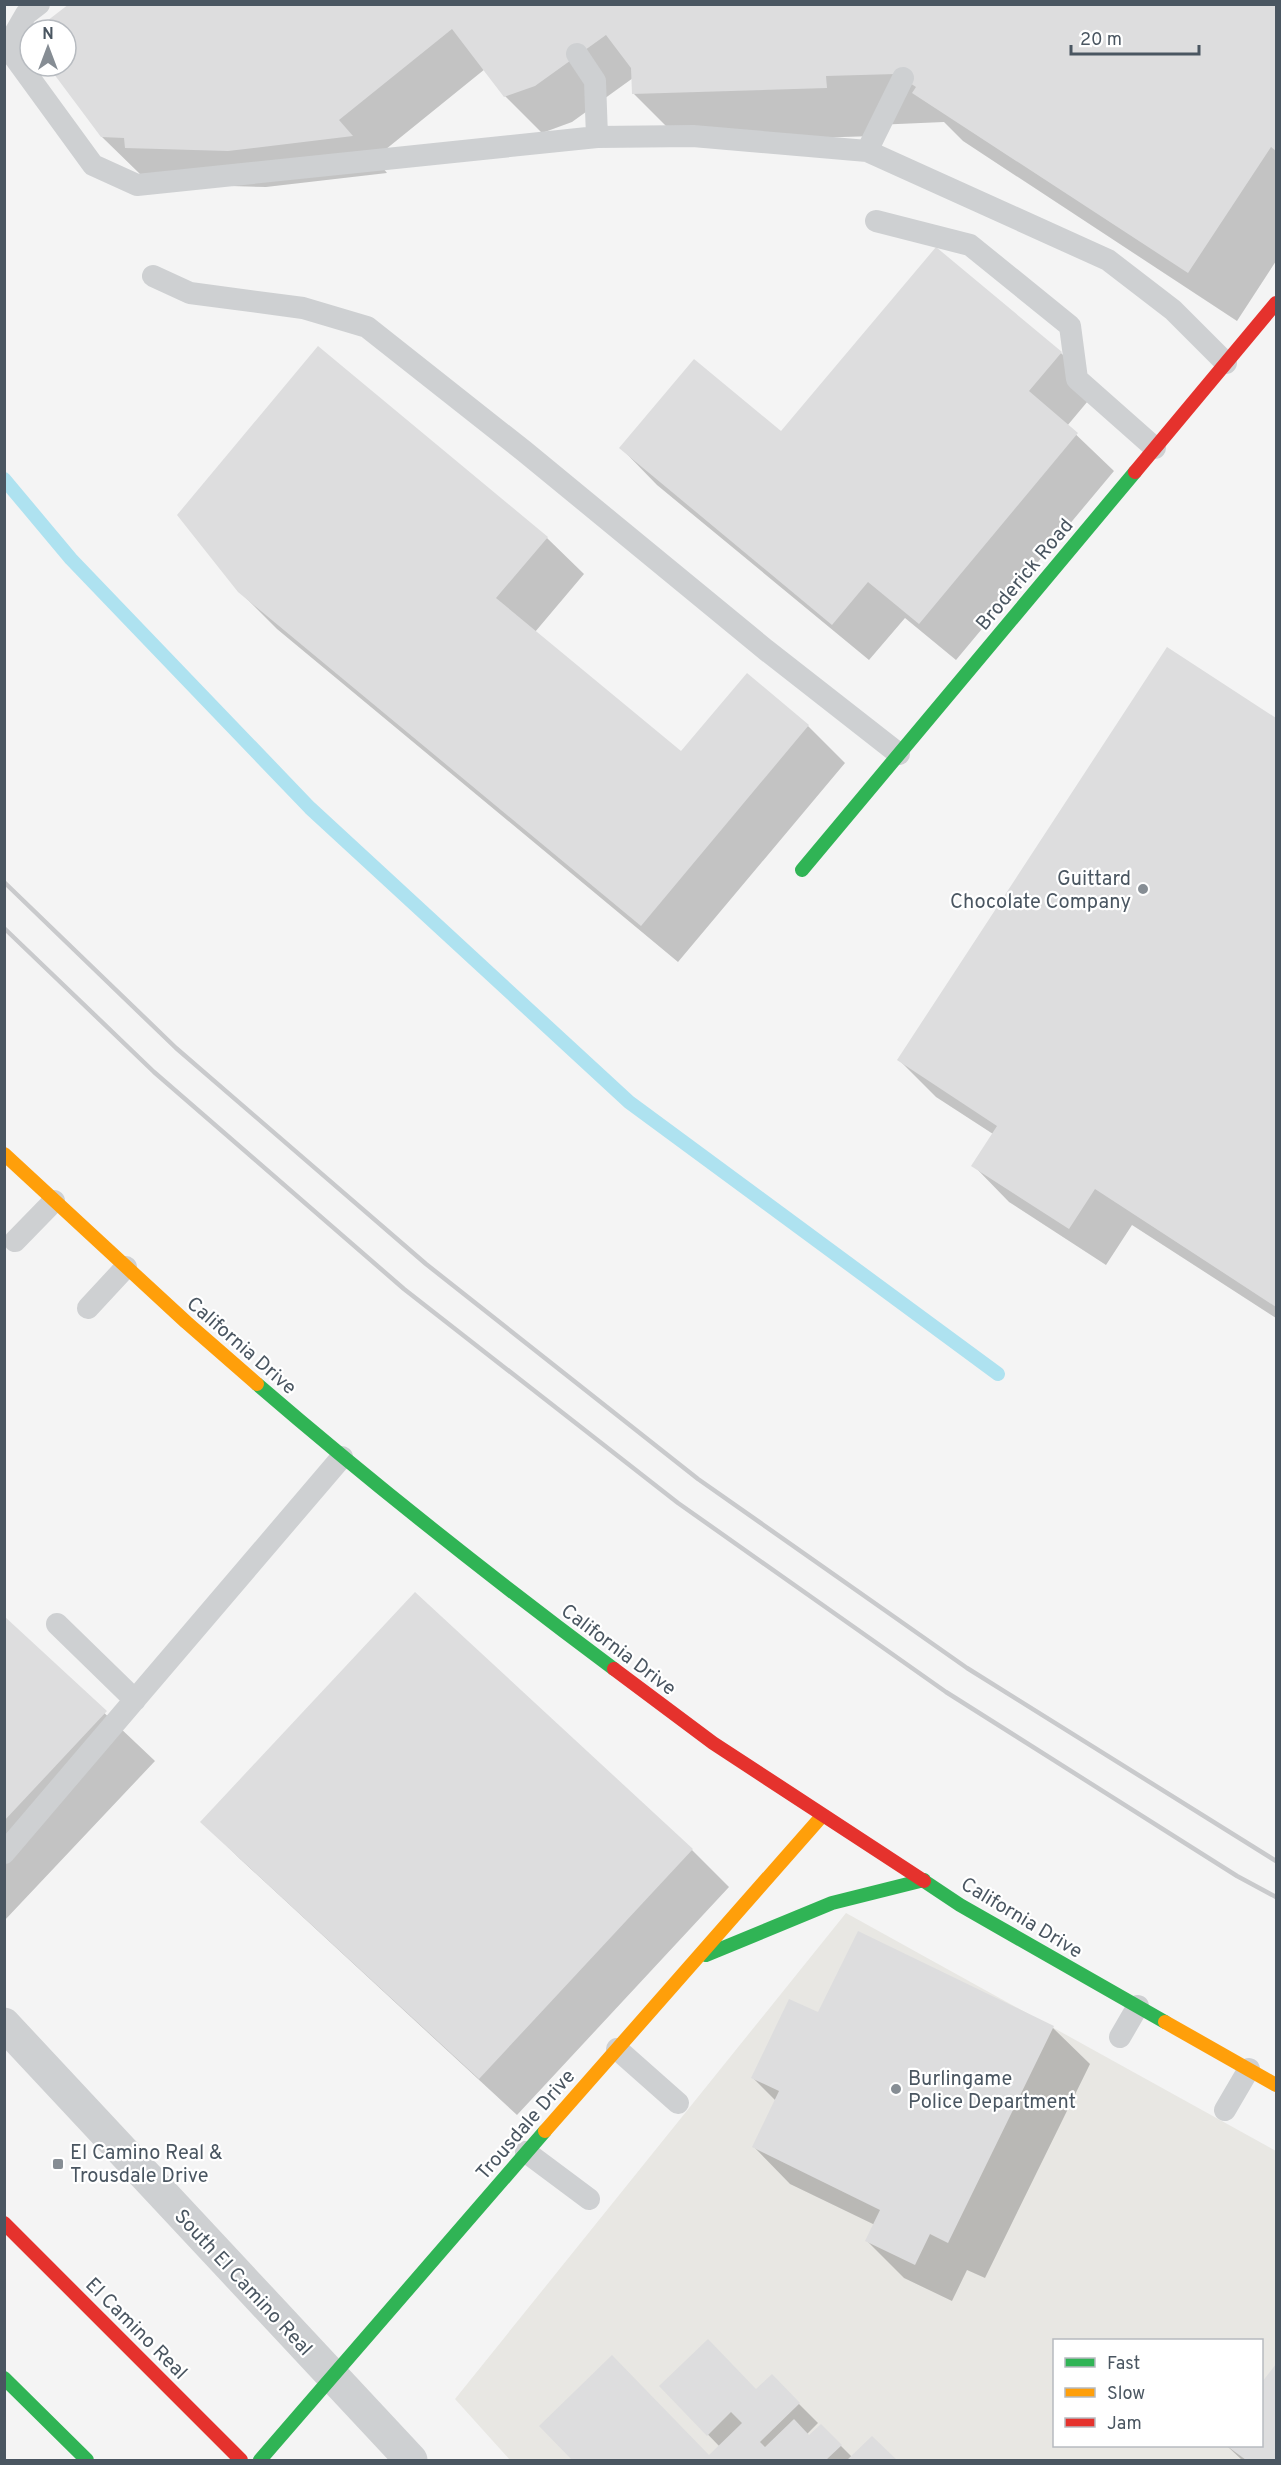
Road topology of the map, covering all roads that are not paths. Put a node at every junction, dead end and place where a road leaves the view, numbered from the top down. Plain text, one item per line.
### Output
1 (39, 4) edge
2 (577, 54) dead end
3 (903, 78) dead end
4 (597, 138) junction
5 (867, 151) junction
6 (876, 221) dead end
7 (153, 276) dead end
8 (1276, 303) edge
9 (1226, 363) junction
10 (1155, 448) junction
11 (899, 754) junction
12 (802, 870) dead end
13 (4, 1154) edge
14 (54, 1201) junction
15 (15, 1241) dead end
16 (126, 1267) junction
17 (88, 1308) dead end
18 (342, 1456) junction
19 (57, 1624) dead end
20 (135, 1700) junction
21 (822, 1816) junction
22 (4, 1853) edge
23 (924, 1880) junction
24 (698, 1958) junction
25 (1138, 2007) junction
26 (4, 2024) edge
27 (1120, 2037) dead end
28 (617, 2049) junction
29 (1249, 2069) junction
30 (1276, 2085) edge
31 (678, 2103) dead end
32 (1225, 2110) dead end
33 (526, 2152) junction
34 (589, 2199) dead end
35 (4, 2223) edge
36 (333, 2377) junction
37 (4, 2378) edge
38 (87, 2460) edge
39 (241, 2460) edge
40 (260, 2460) edge
41 (411, 2460) edge

1 - 4 lane
2 - 4 lane
3 - 5 lane
4 - 5 lane
5 - 9 lane
6 - 10 lane
7 - 11 lane
8 - 9 street, Broderick Road
9 - 10 street, Broderick Road
10 - 11 street, Broderick Road
11 - 12 street, Broderick Road
13 - 14 street, California Drive
14 - 15 lane
14 - 16 street, California Drive
16 - 17 lane
16 - 18 street, California Drive
18 - 20 lane
18 - 21 street, California Drive
19 - 20 lane
20 - 22 lane
21 - 23 street, California Drive
21 - 24 street, Trousdale Drive
23 - 24 street
23 - 25 street, California Drive
24 - 28 street, Trousdale Drive
25 - 27 lane
25 - 29 street, California Drive
26 - 36 street, South El Camino Real
28 - 31 lane
28 - 33 street, Trousdale Drive
29 - 30 street, California Drive
29 - 32 lane
33 - 34 lane
33 - 36 street, Trousdale Drive
35 - 39 street, El Camino Real
36 - 40 street, Trousdale Drive
36 - 41 street, South El Camino Real
37 - 38 street

